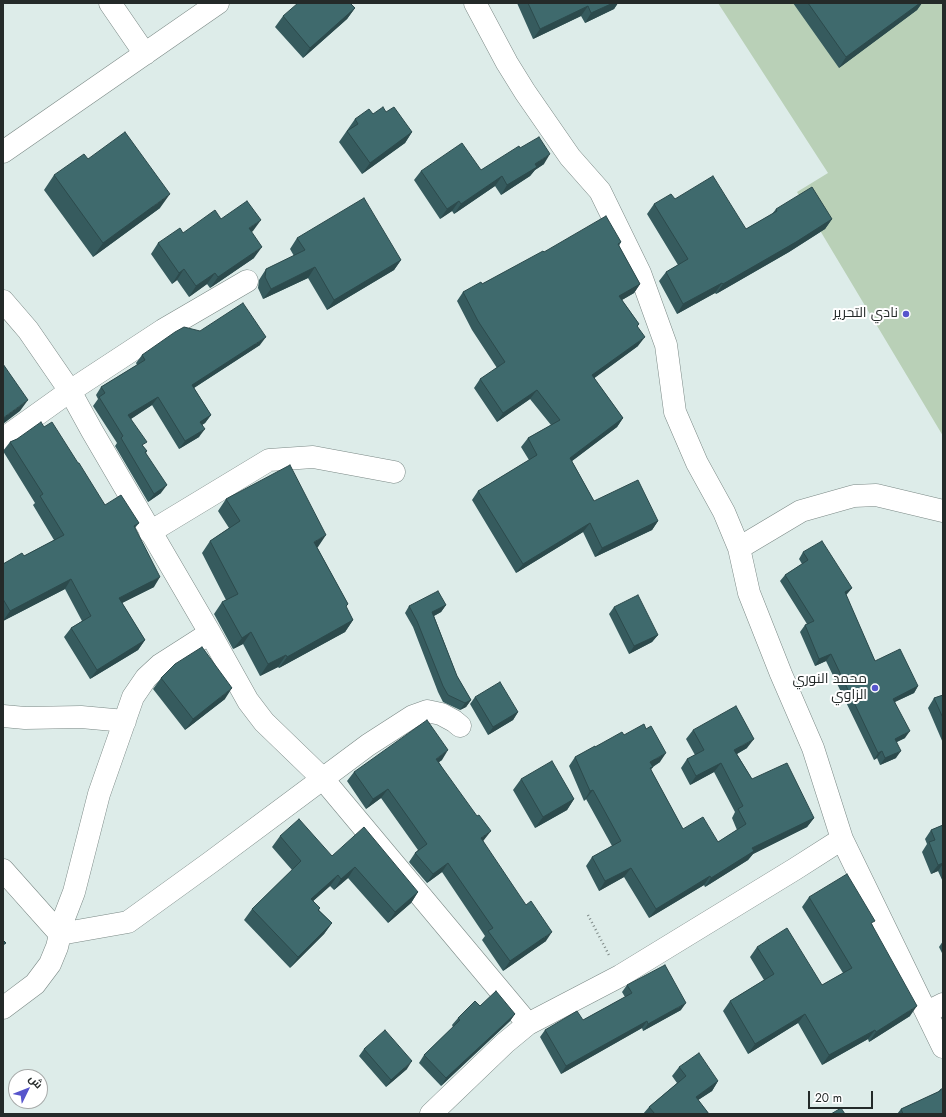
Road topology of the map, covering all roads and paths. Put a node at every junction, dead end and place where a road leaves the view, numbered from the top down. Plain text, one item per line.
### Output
1 (110, 3) edge
2 (218, 3) edge
3 (475, 3) edge
4 (145, 54) junction
5 (3, 152) edge
6 (247, 281) dead end
7 (3, 301) edge
8 (70, 391) junction
9 (3, 439) edge
10 (394, 472) dead end
11 (943, 510) edge
12 (150, 532) junction
13 (739, 548) junction
14 (210, 633) junction
15 (3, 716) edge
16 (125, 721) junction
17 (460, 726) dead end
18 (323, 779) junction
19 (842, 839) junction
20 (3, 870) edge
21 (588, 915) dead end
22 (60, 934) junction
23 (620, 976) junction
24 (3, 1008) edge
25 (935, 1008) edge
26 (528, 1024) junction
27 (943, 1047) edge
28 (432, 1114) edge

1 - 4 street
2 - 4 street
3 - 13 street
4 - 5 street
6 - 8 street
7 - 8 street
8 - 9 street
8 - 12 street
10 - 12 street
11 - 13 street
12 - 14 street
13 - 19 street
14 - 16 street
14 - 18 street
15 - 16 street
16 - 22 street
17 - 18 street
18 - 22 street
18 - 26 street
19 - 23 street
19 - 25 street
20 - 22 street
21 - 23 path
22 - 24 street
23 - 26 street
25 - 27 street
26 - 28 street

